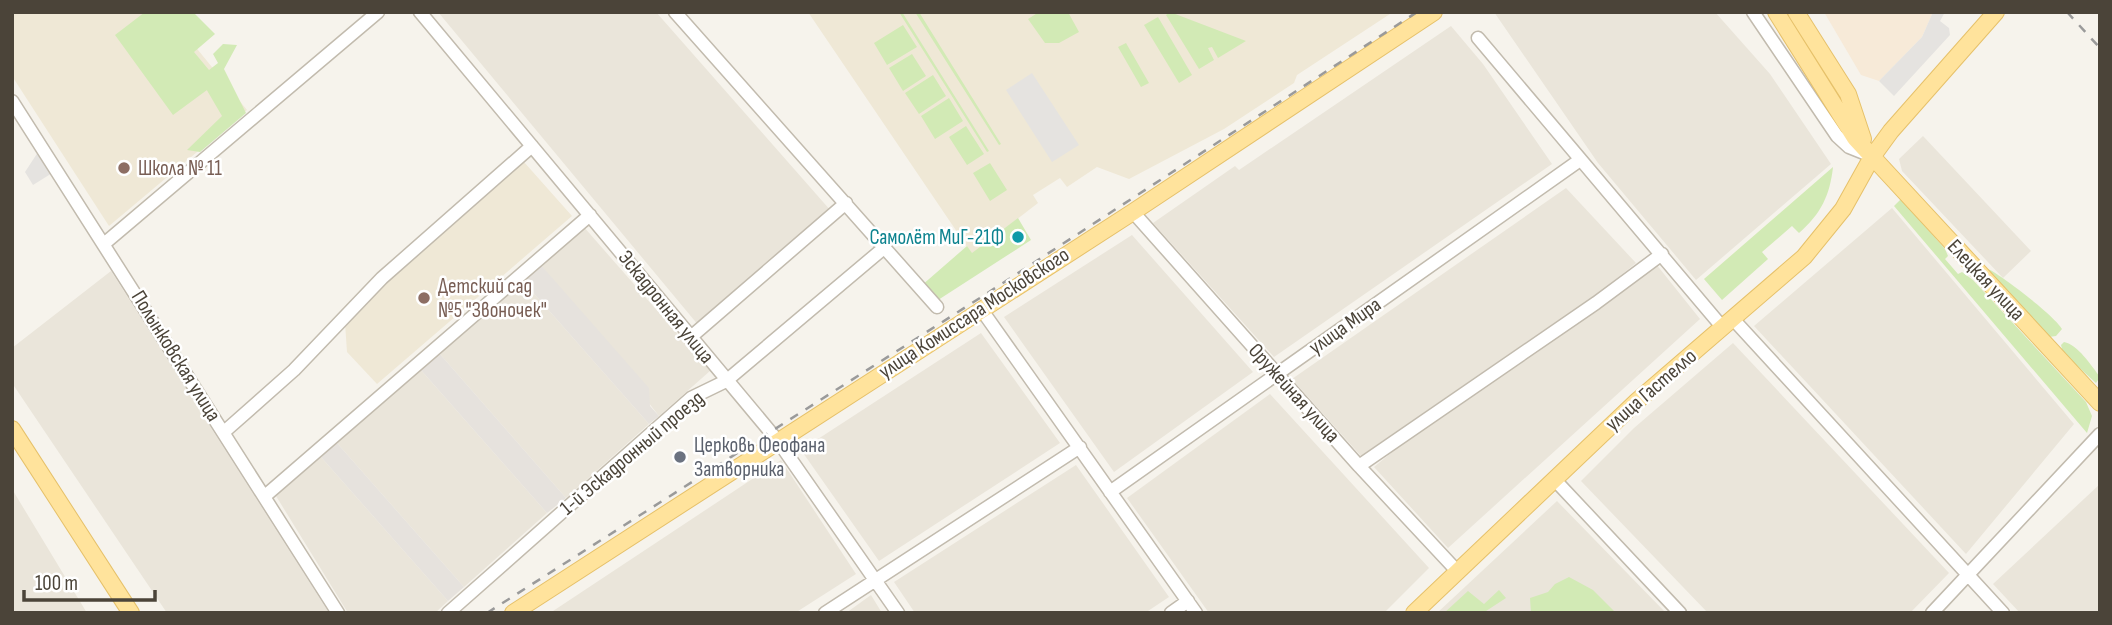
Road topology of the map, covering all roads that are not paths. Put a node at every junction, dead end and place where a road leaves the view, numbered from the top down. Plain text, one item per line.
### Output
1 (378, 12) edge
2 (420, 12) edge
3 (676, 12) edge
4 (1434, 12) edge
5 (1753, 12) edge
6 (1796, 12) edge
7 (1996, 12) edge
8 (1777, 14) edge
9 (1478, 38) dead end
10 (12, 101) edge
11 (532, 146) junction
12 (1872, 157) junction
13 (1580, 160) junction
14 (846, 203) junction
15 (1133, 212) junction
16 (590, 215) junction
17 (105, 243) junction
18 (885, 247) junction
19 (1662, 254) junction
20 (937, 307) dead end
21 (981, 309) junction
22 (1728, 323) junction
23 (692, 336) junction
24 (1277, 375) junction
25 (726, 381) junction
26 (2100, 403) edge
27 (12, 429) edge
28 (225, 432) junction
29 (2100, 434) edge
30 (778, 441) junction
31 (1080, 447) junction
32 (1359, 466) junction
33 (1554, 479) junction
34 (1110, 492) junction
35 (265, 496) junction
36 (1457, 572) junction
37 (1969, 575) junction
38 (876, 580) junction
39 (1188, 601) junction
40 (131, 613) edge
41 (338, 613) edge
42 (448, 613) edge
43 (513, 613) edge
44 (825, 613) edge
45 (898, 613) edge
46 (1171, 613) edge
47 (1196, 613) edge
48 (1414, 613) edge
49 (1680, 613) edge
50 (1932, 613) edge
51 (2003, 613) edge

1 - 17 street
2 - 11 street, Эскадронная улица
3 - 14 street
4 - 15 main road, улица Комиссара Московского
5 - 12 street
6 - 12 main road
7 - 12 main road, улица Гастелло
8 - 12 main road
9 - 13 street
10 - 17 street, Полынковская улица
11 - 16 street, Эскадронная улица
11 - 28 street
12 - 22 main road, улица Гастелло
12 - 26 main road, Елецкая улица
13 - 19 street
13 - 24 street, улица Мира
14 - 18 street
14 - 23 street
15 - 21 main road, улица Комиссара Московского
15 - 24 street, Оружейная улица
16 - 23 street, Эскадронная улица
16 - 35 street
17 - 28 street, Полынковская улица
18 - 20 street
18 - 25 street, 1-й Эскадронный проезд
19 - 22 street
19 - 32 street
21 - 30 main road, улица Комиссара Московского
21 - 31 street
22 - 33 main road, улица Гастелло
22 - 37 street
23 - 25 street, Эскадронная улица
24 - 32 street, Оружейная улица
24 - 34 street, улица Мира
25 - 30 street, Эскадронная улица
25 - 42 street, 1-й Эскадронный проезд
27 - 40 main road
28 - 35 street, Полынковская улица
29 - 37 street
30 - 38 street, Эскадронная улица
30 - 43 main road, улица Комиссара Московского
31 - 34 street
31 - 38 street
32 - 36 street, Оружейная улица
33 - 36 main road, улица Гастелло
33 - 49 street
34 - 39 street
35 - 41 street, Полынковская улица
36 - 48 main road, улица Гастелло
37 - 50 street
37 - 51 street
38 - 44 street
38 - 45 street, Эскадронная улица
39 - 46 street
39 - 47 street

